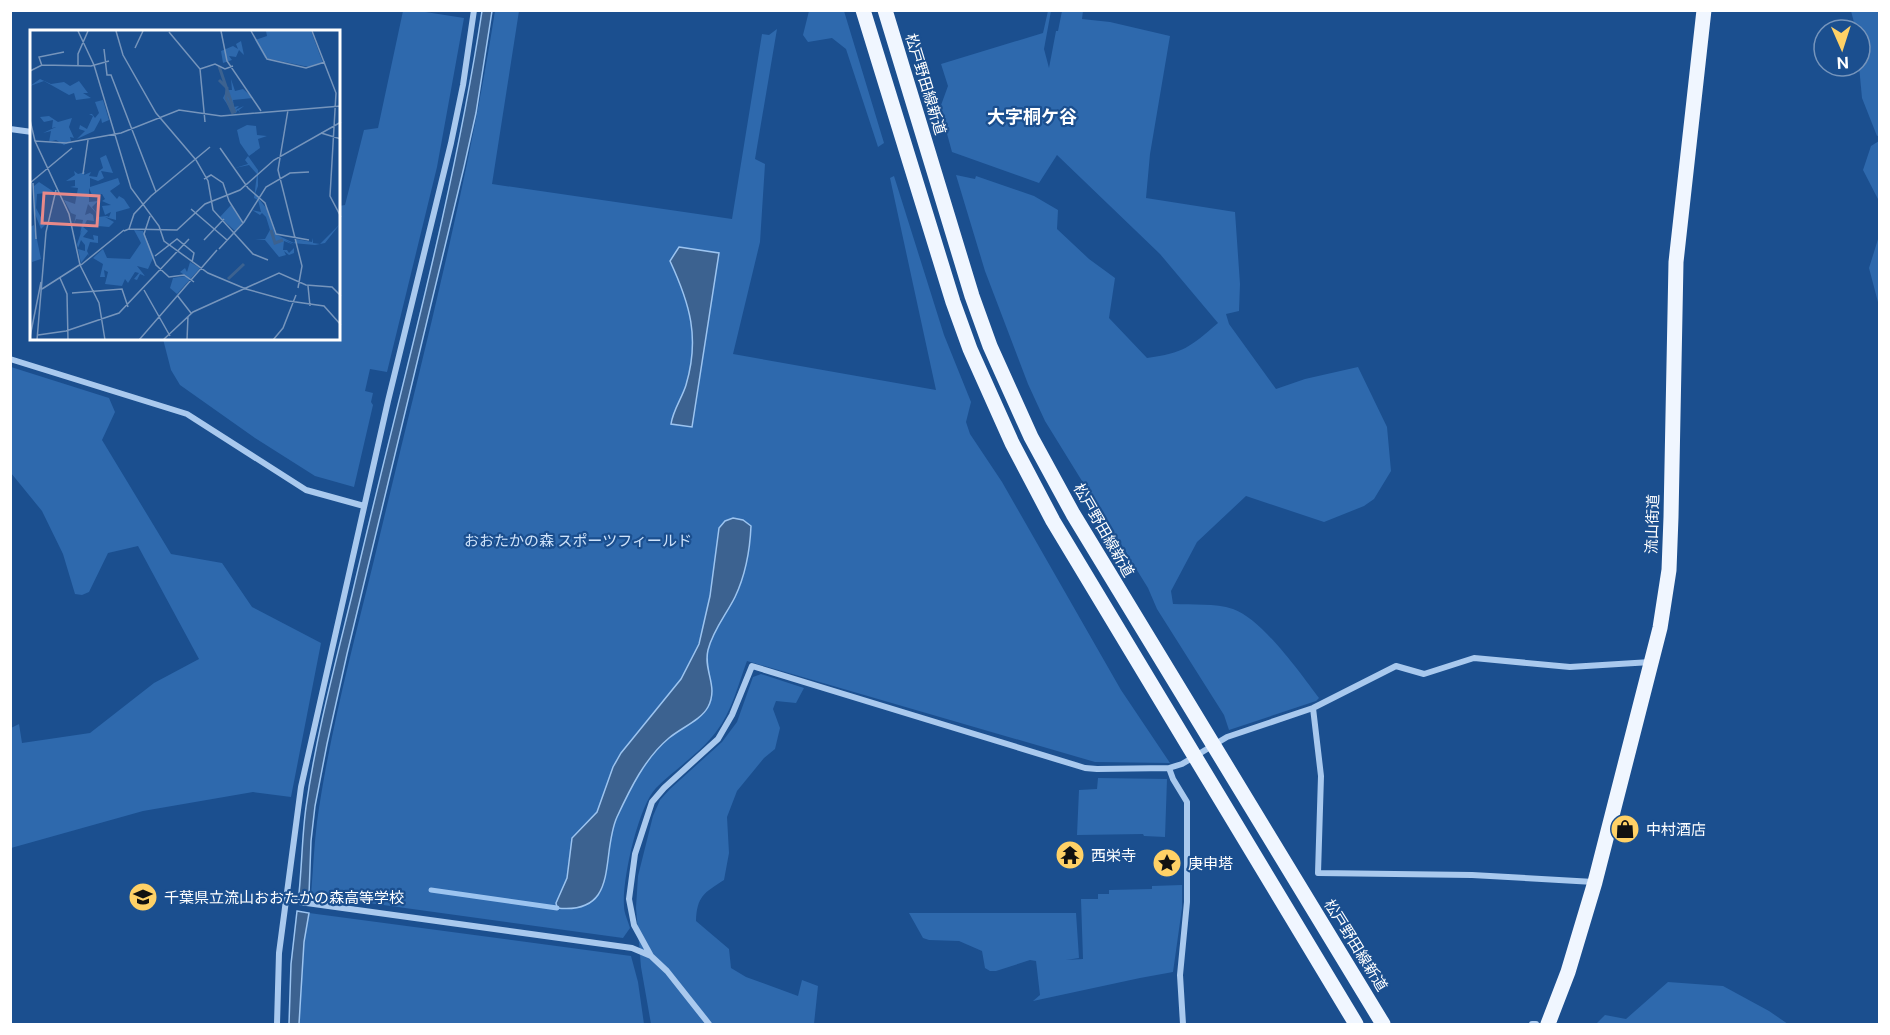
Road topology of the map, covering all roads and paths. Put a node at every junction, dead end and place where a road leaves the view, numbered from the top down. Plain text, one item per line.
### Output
1 (474, 10) edge
2 (864, 10) edge
3 (885, 10) edge
4 (1704, 10) edge
5 (10, 129) edge
6 (30, 132) edge
7 (10, 359) edge
8 (364, 506) junction
9 (1652, 662) junction
10 (1313, 708) junction
11 (1212, 745) junction
12 (1195, 756) junction
13 (1169, 768) junction
14 (1595, 882) junction
15 (285, 900) junction
16 (651, 956) junction
17 (277, 1024) edge
18 (709, 1024) edge
19 (1183, 1024) edge
20 (1356, 1024) edge
21 (1383, 1024) edge
22 (1548, 1024) edge

1 - 8 street
2 - 12 main road
3 - 11 main road, 松戸野田線新道
4 - 9 main road, 流山街道
5 - 6 street
7 - 8 street
8 - 15 street
9 - 10 street
9 - 14 main road, 流山街道
10 - 11 street
10 - 14 street
11 - 12 street
11 - 21 main road, 松戸野田線新道
12 - 13 street
12 - 20 main road
13 - 16 street
13 - 19 street
14 - 22 main road, 流山街道
15 - 16 street
15 - 17 street
16 - 18 street

